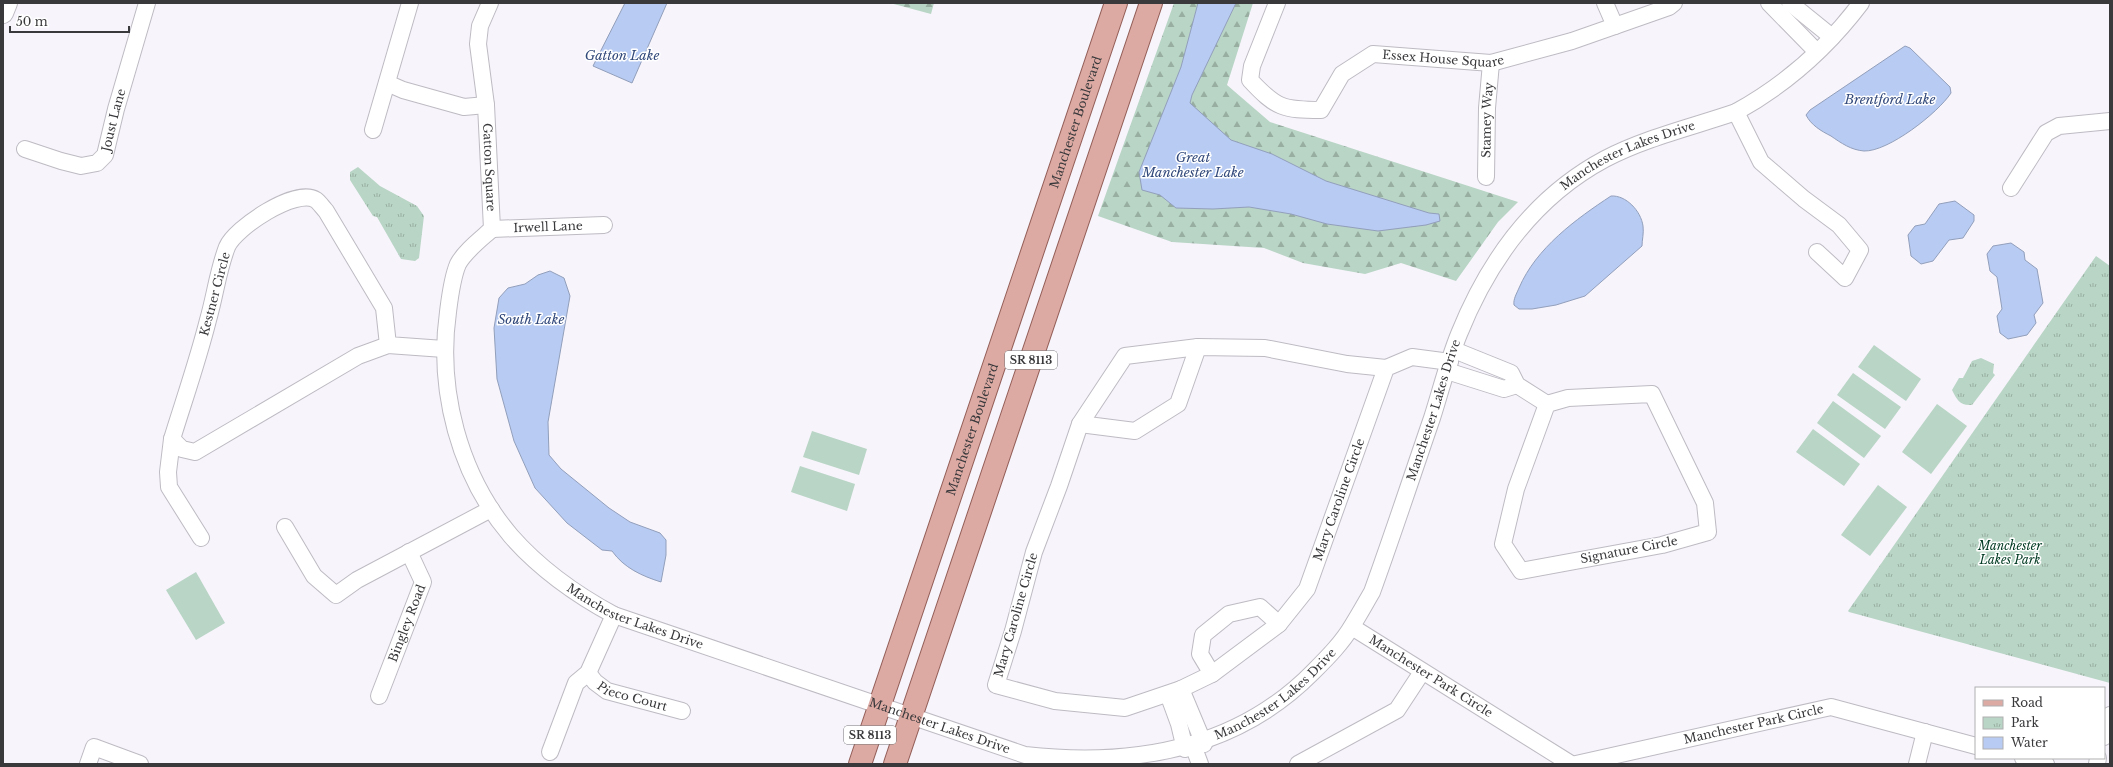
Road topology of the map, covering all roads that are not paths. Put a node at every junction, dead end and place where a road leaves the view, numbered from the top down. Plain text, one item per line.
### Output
1 (7, 3) edge
2 (147, 3) edge
3 (410, 3) edge
4 (490, 3) edge
5 (1116, 3) edge
6 (1151, 3) edge
7 (1277, 3) edge
8 (1605, 3) edge
9 (1674, 3) edge
10 (1769, 3) edge
11 (1790, 3) edge
12 (1861, 3) edge
13 (3, 13) edge
14 (1615, 26) junction
15 (1832, 37) junction
16 (1817, 52) junction
17 (1491, 64) junction
18 (387, 83) junction
19 (486, 104) junction
20 (1736, 112) junction
21 (2110, 121) edge
22 (373, 130) dead end
23 (25, 149) dead end
24 (1486, 177) dead end
25 (2011, 188) dead end
26 (604, 225) dead end
27 (492, 229) junction
28 (1817, 252) dead end
29 (388, 345) junction
30 (1198, 347) junction
31 (444, 349) junction
32 (1450, 361) junction
33 (1386, 368) junction
34 (1517, 385) junction
35 (1546, 404) junction
36 (1080, 424) junction
37 (172, 439) junction
38 (491, 509) junction
39 (285, 526) dead end
40 (201, 538) dead end
41 (409, 552) junction
42 (614, 615) junction
43 (1279, 624) junction
44 (1352, 627) junction
45 (1422, 672) junction
46 (588, 673) junction
47 (1212, 674) junction
48 (1174, 692) junction
49 (379, 696) dead end
50 (880, 707) junction
51 (682, 711) dead end
52 (2110, 715) edge
53 (911, 717) junction
54 (1925, 732) junction
55 (2105, 733) edge
56 (1975, 746) edge
57 (1195, 747) junction
58 (550, 752) dead end
59 (2027, 759) edge
60 (88, 764) edge
61 (140, 764) edge
62 (860, 764) edge
63 (895, 764) edge
64 (1200, 764) edge
65 (1298, 764) edge
66 (1571, 764) edge
67 (1576, 764) edge
68 (1917, 764) edge
69 (2046, 764) edge

1 - 13 street
2 - 23 street, Joust Lane
3 - 18 street
4 - 19 street, Gatton Square
5 - 50 main road, Manchester Boulevard / SR 8113
6 - 53 main road, SR 8113
7 - 17 street, Essex House Square
8 - 14 street
9 - 14 street, Essex House Square
10 - 16 street
11 - 15 street
12 - 15 street, Manchester Lakes Drive
14 - 17 street, Essex House Square
15 - 16 street, Manchester Lakes Drive
16 - 20 street, Manchester Lakes Drive
17 - 24 street, Stamey Way
18 - 19 street, Gatton Square
18 - 22 street
19 - 27 street, Gatton Square
20 - 28 street
20 - 32 street, Manchester Lakes Drive
21 - 25 street
26 - 27 street, Irwell Lane
27 - 31 street, Manchester Lakes Drive
29 - 31 street
29 - 37 street
29 - 37 street, Kestner Circle
30 - 33 street, Mary Caroline Circle
30 - 36 street, Mary Caroline Circle
30 - 36 street
31 - 38 street, Manchester Lakes Drive
32 - 33 street, Mary Caroline Circle
32 - 34 street
32 - 34 street
32 - 44 street, Manchester Lakes Drive
33 - 43 street, Mary Caroline Circle
34 - 35 street
35 - 35 street, Signature Circle
36 - 48 street, Mary Caroline Circle
37 - 40 street, Kestner Circle
38 - 41 street
38 - 42 street, Manchester Lakes Drive
39 - 41 street
41 - 49 street, Bingley Road
42 - 46 street, Pieco Court
42 - 50 street, Manchester Lakes Drive
43 - 47 street, Mary Caroline Circle
43 - 47 street
44 - 45 street, Manchester Park Circle
44 - 57 street, Manchester Lakes Drive
45 - 65 street
45 - 66 street, Manchester Park Circle
46 - 51 street, Pieco Court
46 - 58 street, Pieco Court
47 - 48 street, Mary Caroline Circle
48 - 57 street
50 - 53 street, Manchester Lakes Drive
50 - 62 main road, Manchester Boulevard / SR 8113
52 - 55 street
53 - 57 street, Manchester Lakes Drive
53 - 63 main road, SR 8113
54 - 56 street, Manchester Park Circle
54 - 67 street, Manchester Park Circle
54 - 68 street
57 - 64 street
59 - 69 street
60 - 61 street

